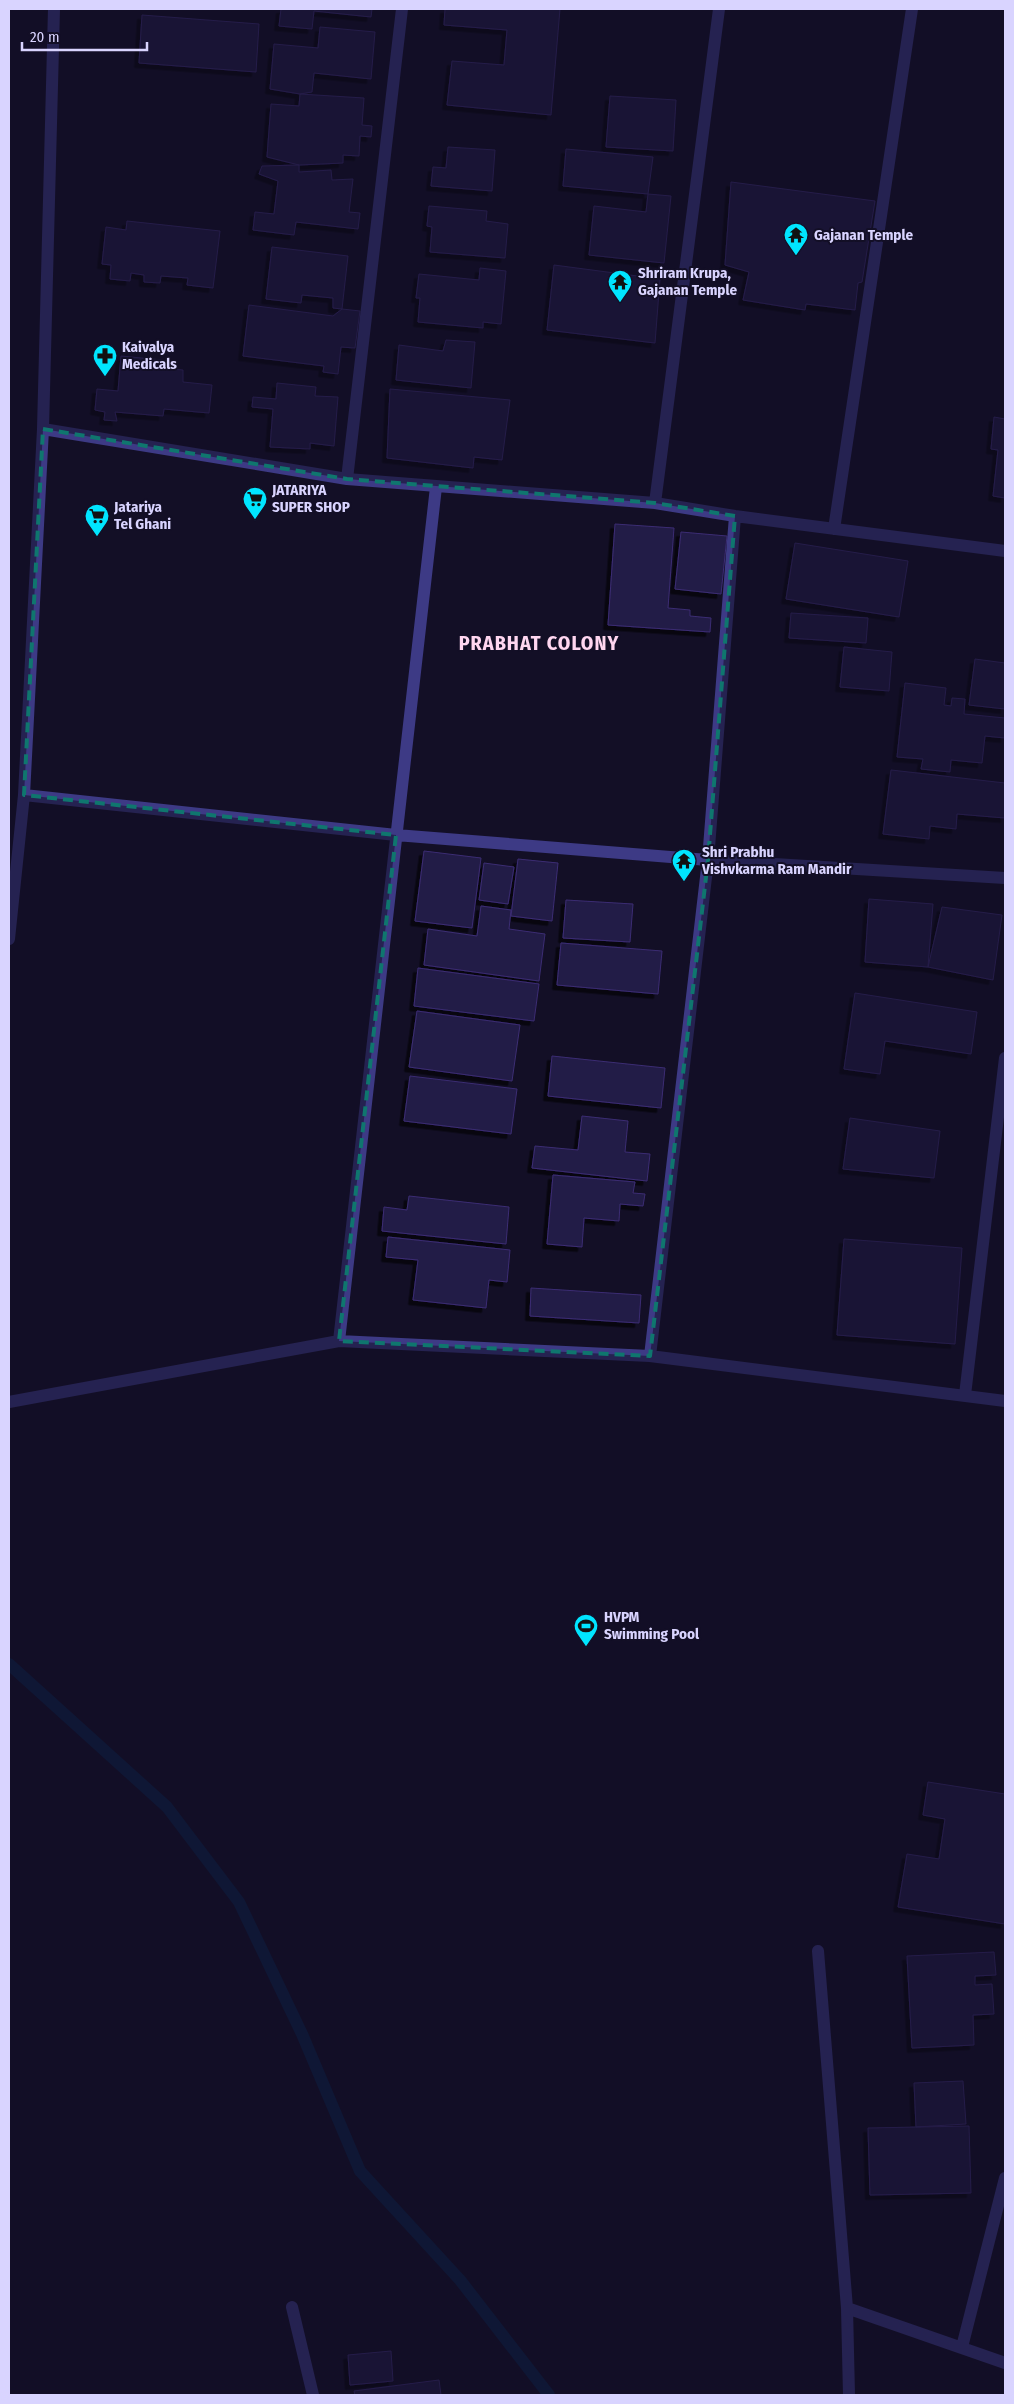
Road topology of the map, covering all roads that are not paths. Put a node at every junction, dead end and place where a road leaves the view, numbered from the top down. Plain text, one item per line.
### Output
1 (54, 9) edge
2 (402, 9) edge
3 (719, 9) edge
4 (912, 9) edge
5 (44, 430) junction
6 (348, 479) junction
7 (436, 487) junction
8 (655, 503) junction
9 (735, 516) junction
10 (834, 529) junction
11 (1005, 551) edge
12 (24, 795) junction
13 (396, 835) junction
14 (708, 860) junction
15 (1005, 878) edge
16 (9, 939) edge
17 (1005, 1058) edge
18 (340, 1341) junction
19 (650, 1356) junction
20 (965, 1395) junction
21 (1005, 1401) edge
22 (9, 1402) edge
23 (818, 1951) dead end
24 (1005, 2178) edge
25 (292, 2307) dead end
26 (847, 2308) junction
27 (962, 2347) junction
28 (1005, 2363) edge
29 (313, 2395) edge
30 (850, 2395) edge

1 - 5 street
2 - 6 street
3 - 8 street
4 - 10 street
5 - 6 street
5 - 12 street
6 - 7 street
7 - 8 street
7 - 13 street
8 - 9 street
9 - 10 street
9 - 14 street
10 - 11 street
12 - 13 street
12 - 16 street
13 - 14 street
13 - 18 street
14 - 15 street
14 - 19 street
17 - 20 street
18 - 19 street
18 - 22 street
19 - 20 street
20 - 21 street
23 - 26 street
24 - 27 street
25 - 29 street
26 - 27 street
26 - 30 street
27 - 28 street

